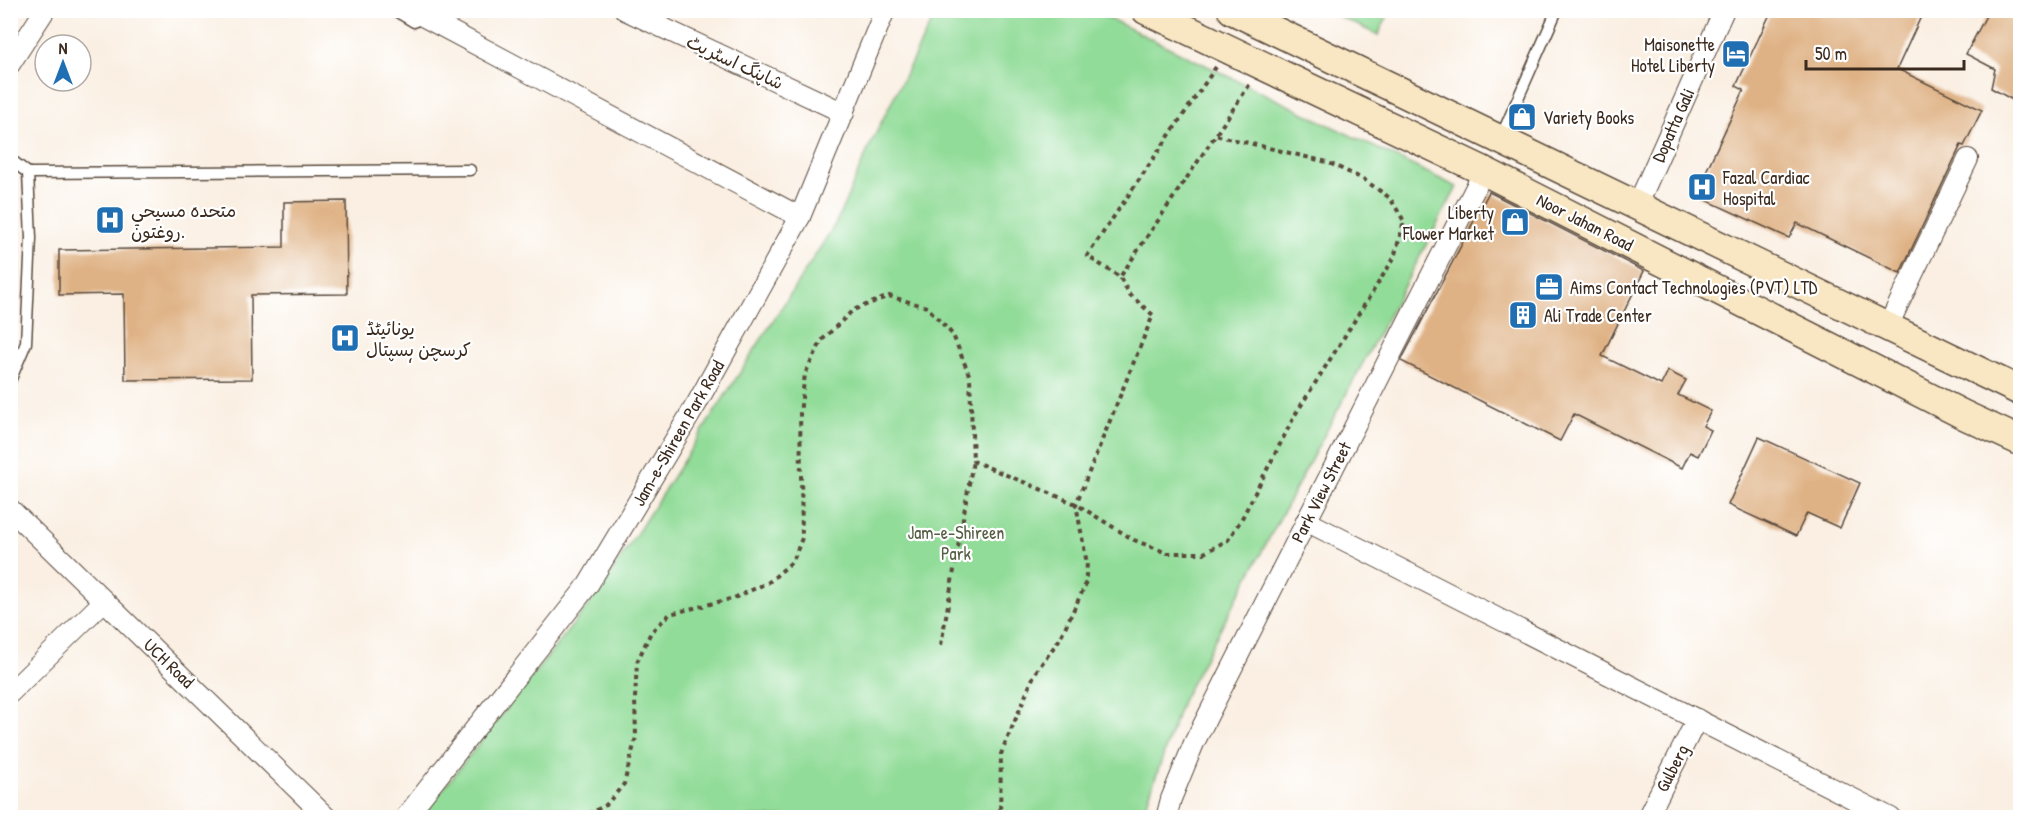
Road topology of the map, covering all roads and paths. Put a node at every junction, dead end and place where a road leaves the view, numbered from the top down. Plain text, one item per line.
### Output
1 (45, 10) edge
2 (394, 10) edge
3 (411, 10) edge
4 (625, 10) edge
5 (885, 10) edge
6 (1146, 10) edge
7 (1232, 10) edge
8 (1557, 10) edge
9 (1724, 10) edge
10 (479, 47) junction
11 (1228, 49) junction
12 (10, 64) edge
13 (1262, 66) junction
14 (844, 113) junction
15 (1215, 135) junction
16 (1499, 140) junction
17 (10, 159) edge
18 (1968, 159) dead end
19 (471, 170) dead end
20 (1484, 171) junction
21 (28, 173) junction
22 (1637, 206) junction
23 (800, 217) junction
24 (1120, 277) junction
25 (1888, 326) junction
26 (10, 381) edge
27 (2020, 391) edge
28 (2020, 441) edge
29 (973, 460) junction
30 (1076, 504) junction
31 (10, 509) edge
32 (1306, 521) junction
33 (104, 601) junction
34 (941, 645) dead end
35 (10, 693) edge
36 (1697, 719) junction
37 (327, 818) edge
38 (405, 818) edge
39 (580, 818) edge
40 (1000, 818) edge
41 (1166, 818) edge
42 (1647, 818) edge
43 (1891, 818) edge

1 - 12 street
2 - 10 lane
3 - 10 street
4 - 14 street, شاپنگ اسٹریٹ
5 - 14 street, Jam-e-Shireen Park Road
6 - 11 street, Noor Jahan Road
7 - 16 street, Noor Jahan Road
8 - 16 lane
9 - 22 street, Dopatta Gali
10 - 23 street
11 - 13 street, Noor Jahan Road
11 - 24 path
13 - 15 path
13 - 20 street, Noor Jahan Road
14 - 23 street, Jam-e-Shireen Park Road
15 - 24 path
15 - 30 path
16 - 22 street, Noor Jahan Road
17 - 21 lane
18 - 25 street
19 - 21 lane
20 - 28 street, Noor Jahan Road
20 - 32 street, Park View Street
21 - 26 lane
22 - 25 street, Noor Jahan Road
23 - 38 street, Jam-e-Shireen Park Road
24 - 30 path
25 - 27 street, Noor Jahan Road
29 - 30 path
29 - 34 path
29 - 39 path
30 - 40 path
31 - 33 street, UCH Road
32 - 36 street
32 - 41 street, Park View Street
33 - 35 street
33 - 37 street, UCH Road
36 - 42 street, Gulberg
36 - 43 street

